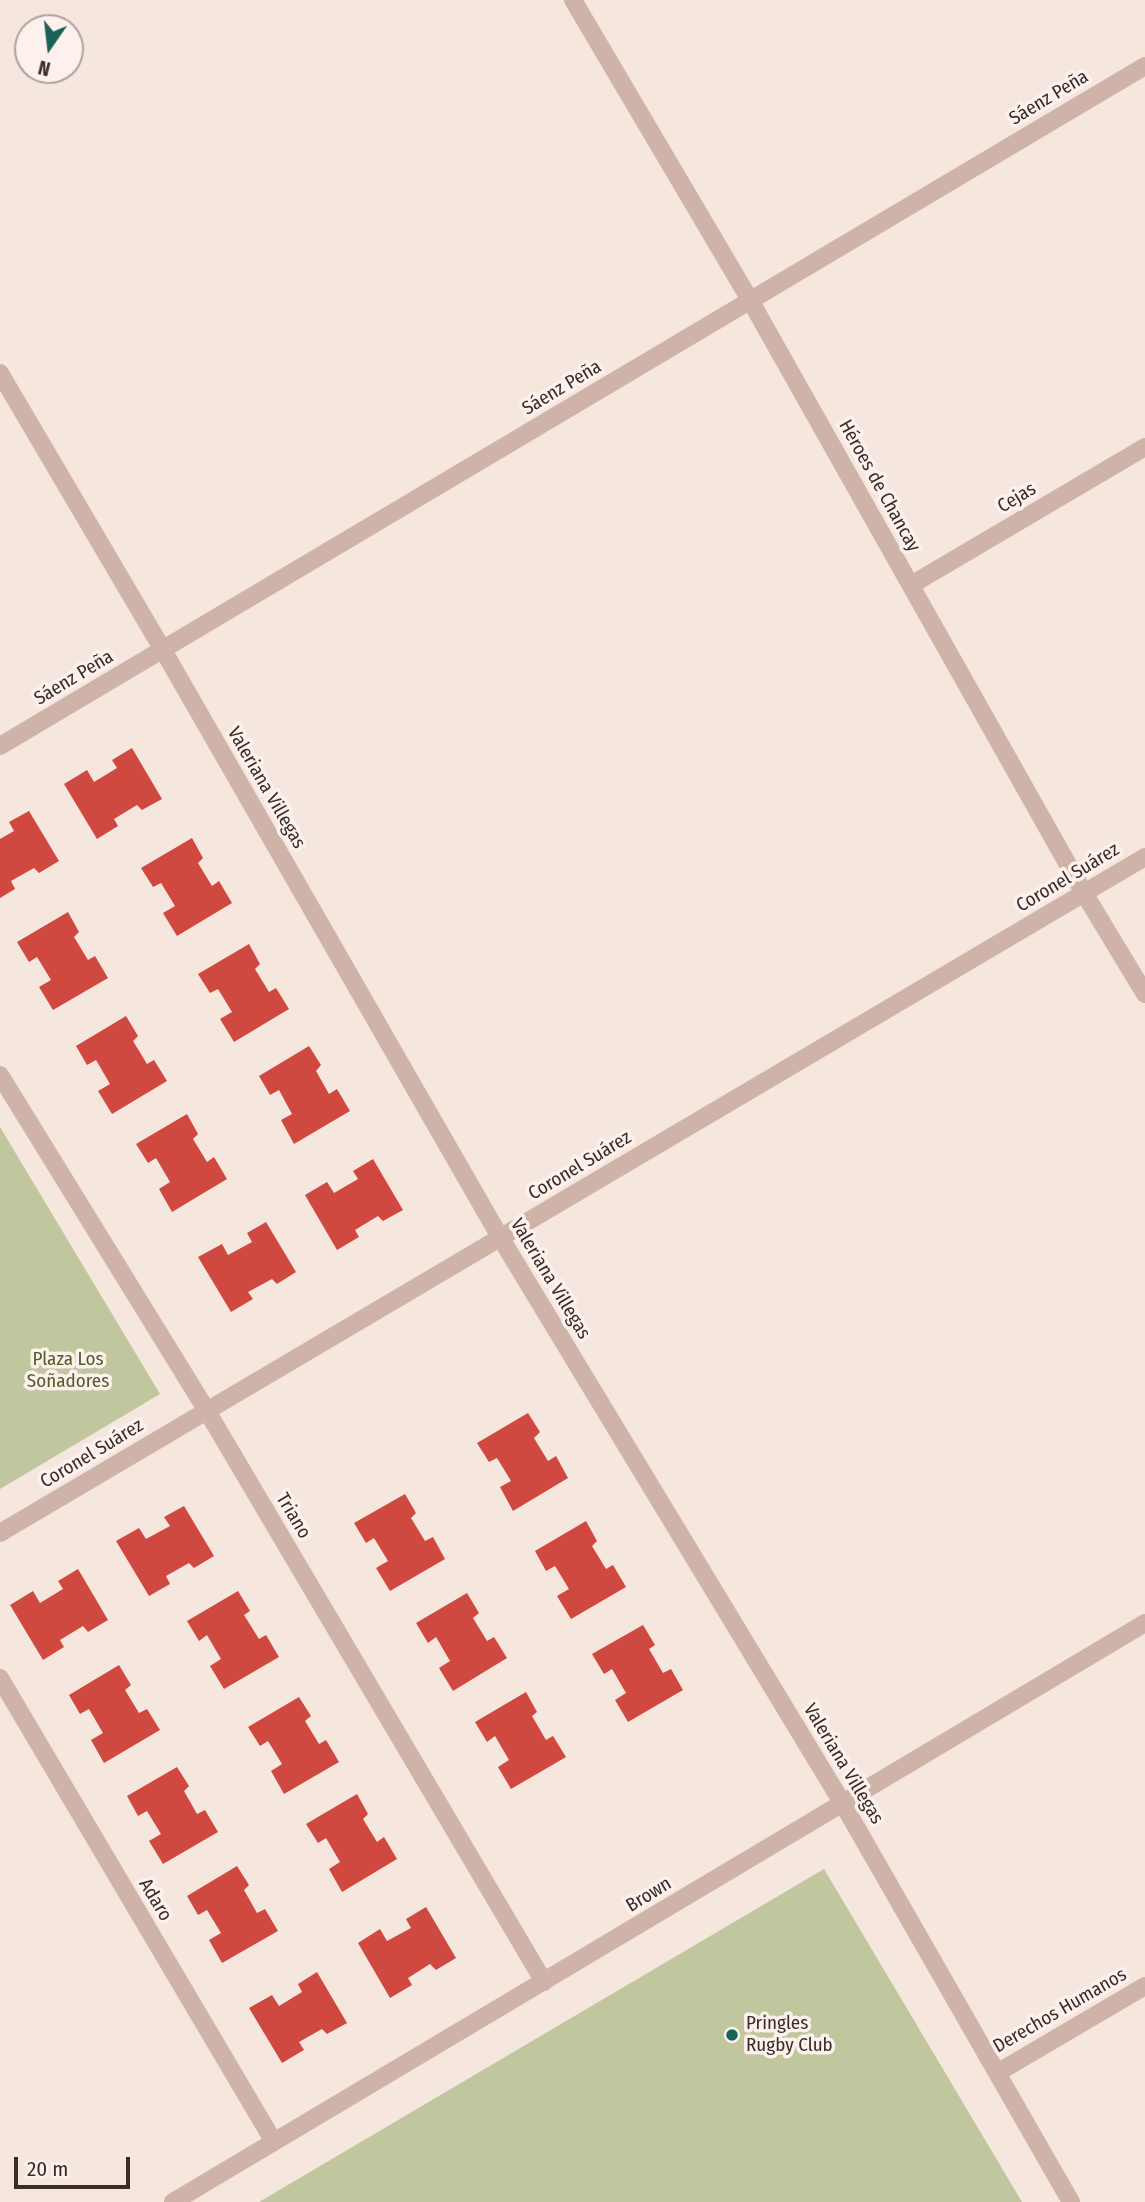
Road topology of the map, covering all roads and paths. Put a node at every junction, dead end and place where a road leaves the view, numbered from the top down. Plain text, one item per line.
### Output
1 (580, 3) edge
2 (1145, 66) edge
3 (750, 300) junction
4 (0, 373) edge
5 (1145, 447) edge
6 (911, 585) junction
7 (163, 650) junction
8 (0, 746) edge
9 (1145, 857) edge
10 (1084, 893) junction
11 (1145, 994) edge
12 (0, 1075) edge
13 (500, 1237) junction
14 (207, 1411) junction
15 (0, 1533) edge
16 (1145, 1623) edge
17 (0, 1678) edge
18 (843, 1804) junction
19 (544, 1982) junction
20 (1145, 1986) edge
21 (997, 2073) junction
22 (274, 2142) junction
23 (173, 2202) edge
24 (1070, 2202) edge

1 - 3 street, Héroes de Chancay
2 - 3 street, Sáenz Peña
3 - 6 street, Héroes de Chancay
3 - 7 street, Sáenz Peña
4 - 7 street, Valeriana Villegas
5 - 6 street, Cejas
6 - 10 street, Héroes de Chancay
7 - 8 street, Sáenz Peña
7 - 13 street, Valeriana Villegas
9 - 10 street, Coronel Suárez
10 - 11 street, Héroes de Chancay
10 - 13 street, Coronel Suárez
12 - 14 street, Triano
13 - 14 street, Coronel Suárez
13 - 18 street, Valeriana Villegas
14 - 15 street, Coronel Suárez
14 - 19 street, Triano
16 - 18 street, Brown
17 - 22 street, Adaro
18 - 19 street, Brown
18 - 21 street, Valeriana Villegas
19 - 22 street, Brown
20 - 21 street, Derechos Humanos
21 - 24 street, Valeriana Villegas
22 - 23 street, Brown

